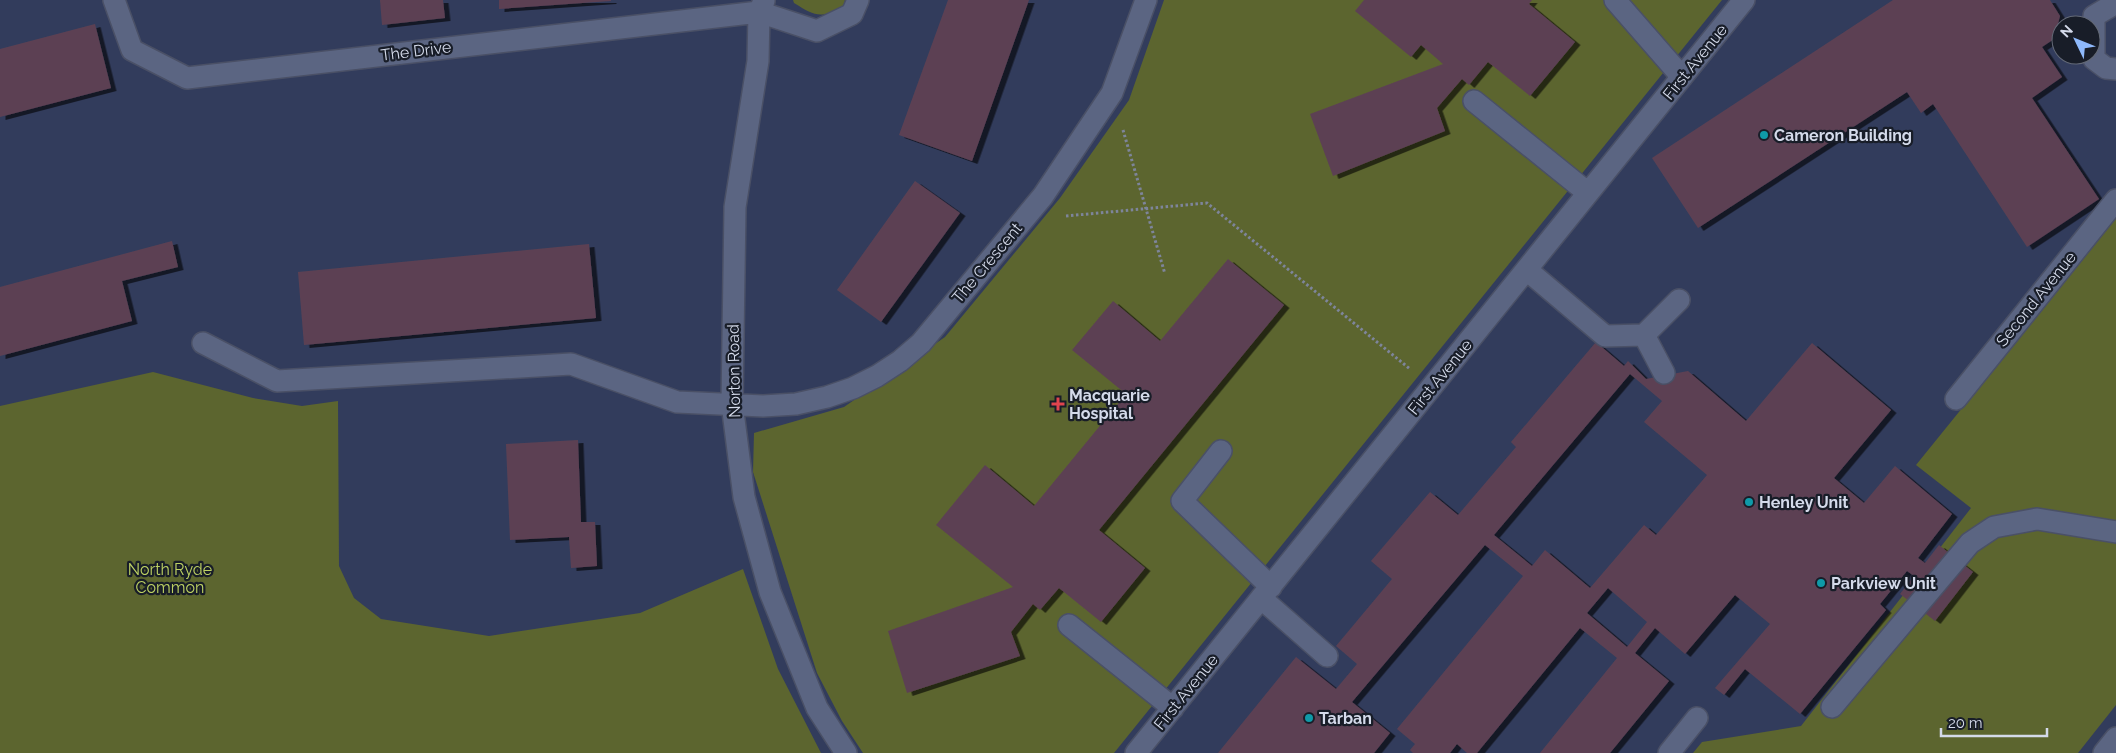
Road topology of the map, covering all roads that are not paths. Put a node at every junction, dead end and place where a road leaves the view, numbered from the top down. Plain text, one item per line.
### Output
1 (114, 0) edge
2 (858, 0) edge
3 (1146, 0) edge
4 (1615, 0) edge
5 (1744, 0) edge
6 (2116, 3) edge
7 (762, 6) edge
8 (2116, 69) edge
9 (1682, 77) junction
10 (1474, 101) dead end
11 (1588, 193) junction
12 (2116, 200) edge
13 (1527, 270) junction
14 (1679, 300) dead end
15 (1644, 335) junction
16 (203, 343) dead end
17 (1664, 373) dead end
18 (1956, 399) dead end
19 (732, 404) junction
20 (1221, 452) dead end
21 (2116, 532) edge
22 (1266, 593) junction
23 (1070, 625) dead end
24 (1327, 656) dead end
25 (1832, 707) dead end
26 (1172, 708) junction
27 (1697, 718) dead end
28 (2116, 738) edge
29 (846, 753) edge
30 (1136, 753) edge
31 (1669, 753) edge
32 (2104, 753) edge

1 - 7 lane, The Drive
2 - 7 lane
3 - 19 lane, The Crescent
4 - 9 lane
5 - 9 lane, First Avenue
6 - 8 lane
7 - 19 lane, Norton Road
9 - 11 lane, First Avenue
10 - 11 lane
11 - 13 lane, First Avenue
12 - 18 lane, Second Avenue
13 - 15 lane
13 - 22 lane, First Avenue
14 - 15 lane
15 - 17 lane
16 - 19 lane, The Crescent
19 - 29 lane, Norton Road
20 - 22 lane
21 - 25 lane
22 - 24 lane
22 - 26 lane, First Avenue
23 - 26 lane
26 - 30 lane, First Avenue
27 - 31 lane
28 - 32 lane

